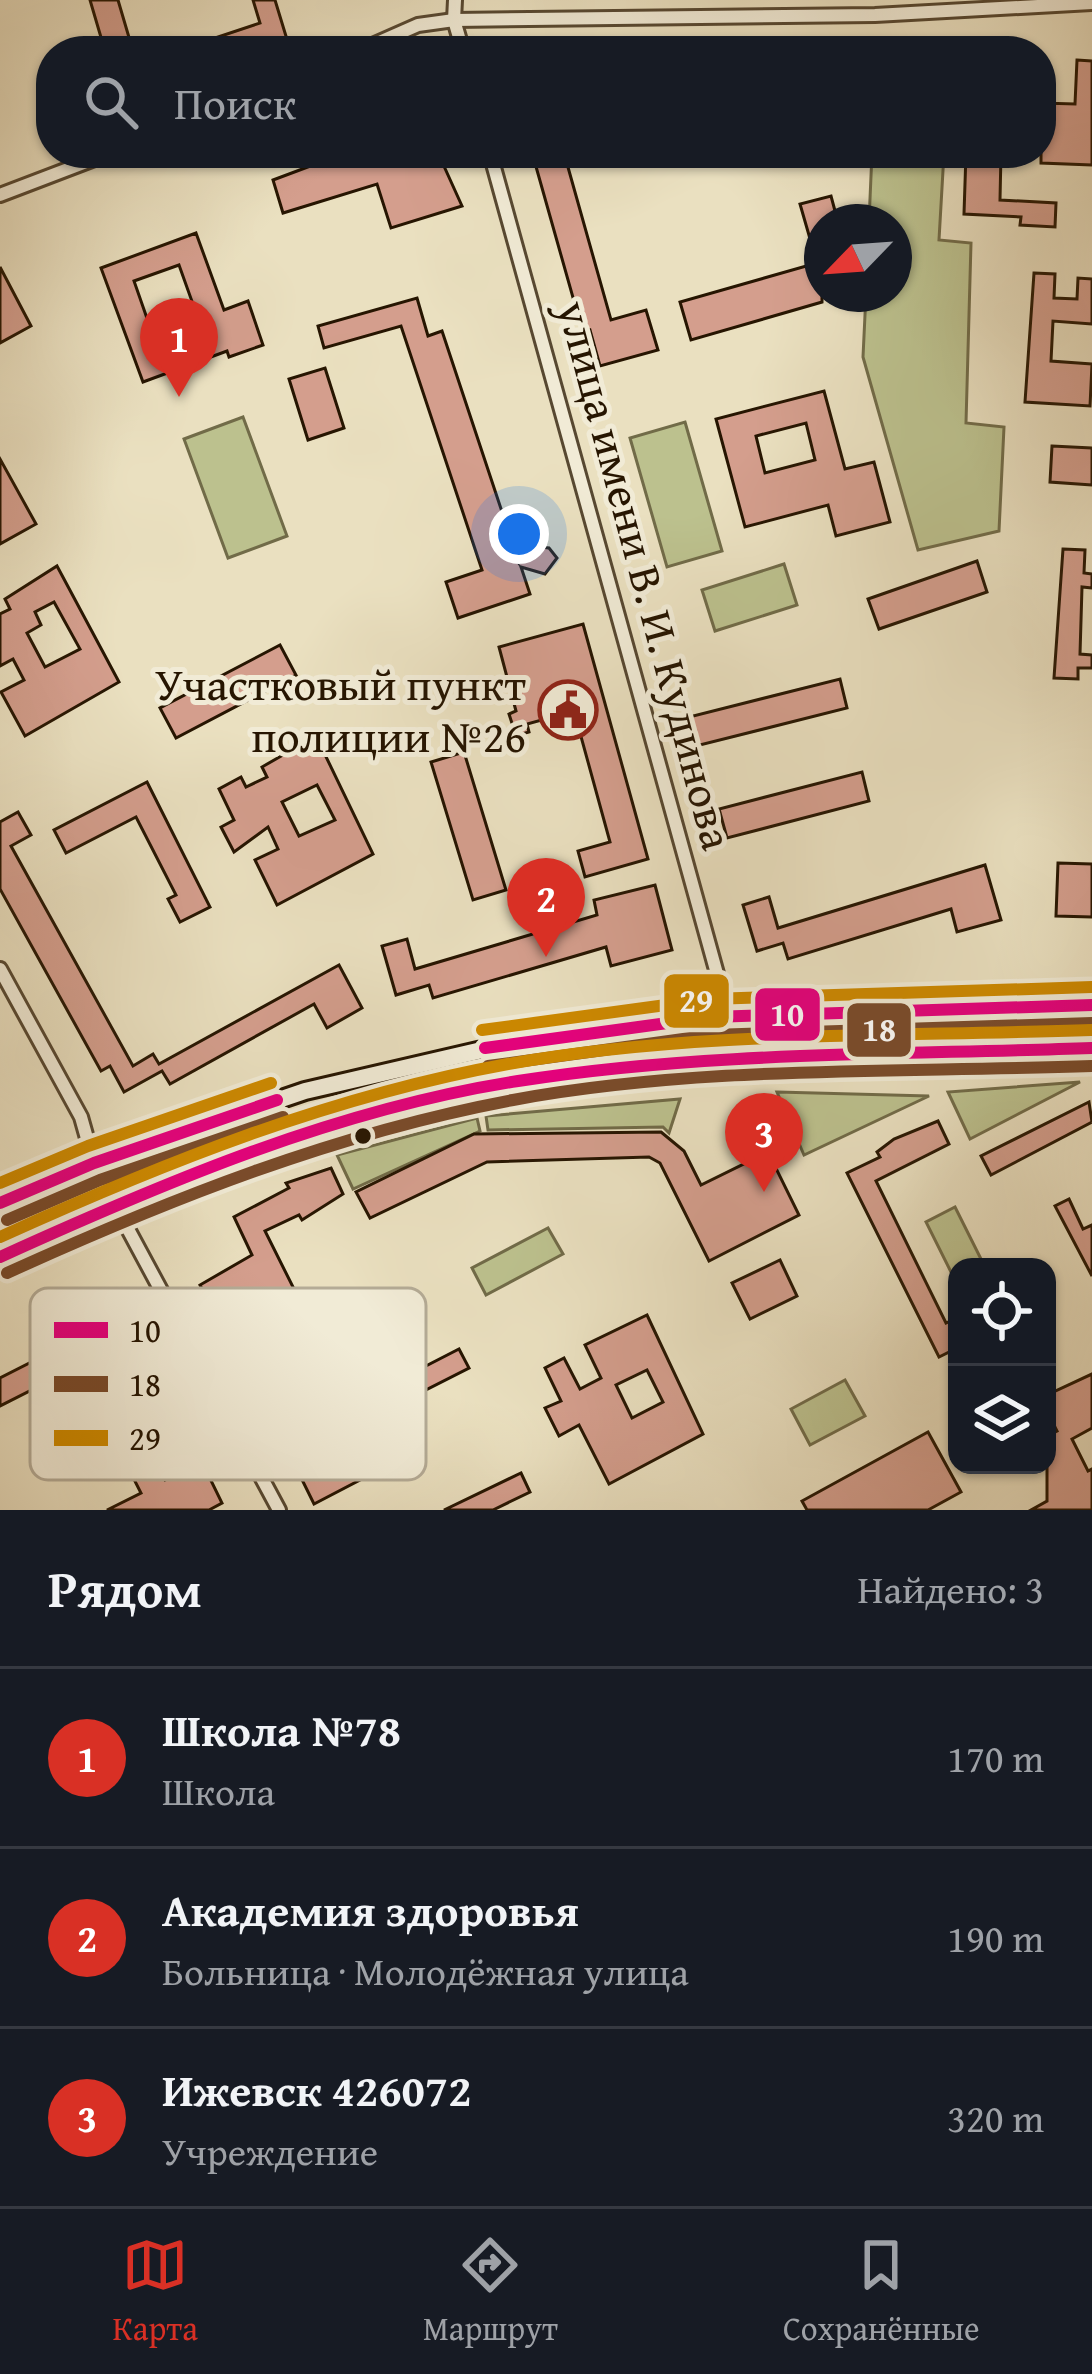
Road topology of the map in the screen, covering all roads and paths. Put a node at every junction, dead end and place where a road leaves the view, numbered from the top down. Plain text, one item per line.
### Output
1 (455, 0) edge
2 (1092, 3) edge
3 (454, 20) junction
4 (393, 36) edge
5 (459, 36) edge
6 (71, 168) edge
7 (494, 168) edge
8 (0, 195) edge
9 (0, 969) edge
10 (1092, 1005) edge
11 (729, 1017) junction
12 (1092, 1048) edge
13 (94, 1162) junction
14 (0, 1203) edge
15 (114, 1203) junction
16 (0, 1257) edge
17 (160, 1288) edge
18 (263, 1480) edge
19 (279, 1510) edge

1 - 3 street
2 - 3 street
3 - 4 street
3 - 5 street
6 - 8 street
7 - 11 street, улица имени В. И. Кудинова
9 - 13 street
10 - 11 main road
11 - 13 main road
12 - 15 main road
13 - 14 main road
13 - 15 main road
15 - 16 main road
15 - 17 street
18 - 19 street

